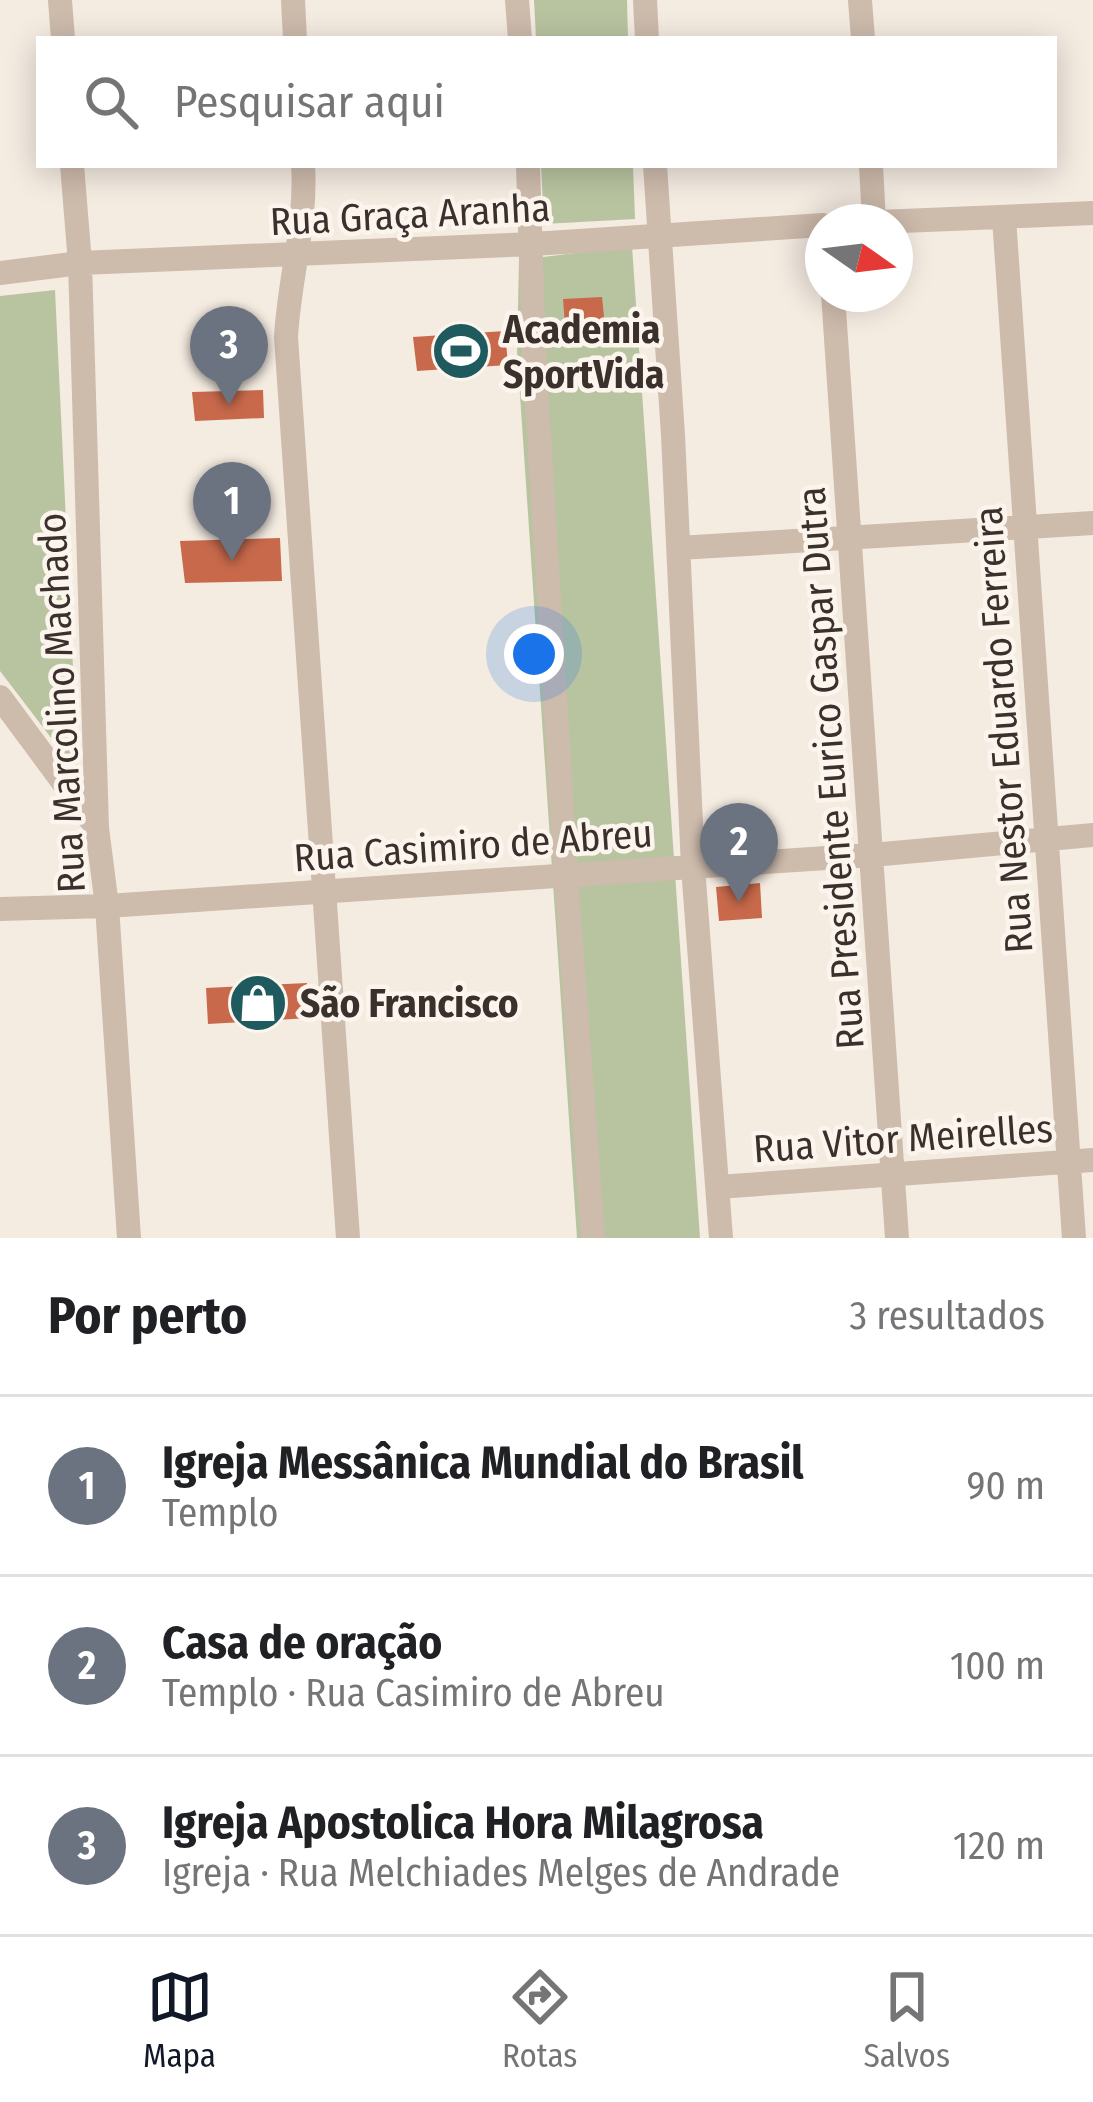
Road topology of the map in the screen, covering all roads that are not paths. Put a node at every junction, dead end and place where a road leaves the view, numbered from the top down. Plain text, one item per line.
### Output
1 (60, 0) edge
2 (292, 0) edge
3 (517, 0) edge
4 (645, 0) edge
5 (860, 0) edge
6 (63, 36) edge
7 (295, 36) edge
8 (520, 36) edge
9 (647, 36) edge
10 (863, 36) edge
11 (72, 168) edge
12 (303, 168) edge
13 (528, 168) edge
14 (655, 168) edge
15 (871, 168) edge
16 (874, 204) edge
17 (1093, 213) edge
18 (1004, 218) junction
19 (913, 221) edge
20 (805, 226) edge
21 (659, 237) junction
22 (532, 244) junction
23 (296, 256) junction
24 (80, 263) junction
25 (0, 273) edge
26 (834, 312) edge
27 (1093, 523) edge
28 (1026, 527) junction
29 (852, 536) junction
30 (680, 548) junction
31 (0, 697) edge
32 (97, 828) junction
33 (1093, 835) edge
34 (1046, 838) junction
35 (872, 855) junction
36 (693, 867) junction
37 (566, 876) junction
38 (326, 890) junction
39 (107, 906) junction
40 (0, 909) edge
41 (1081, 1161) edge
42 (893, 1177) junction
43 (718, 1186) junction
44 (129, 1238) edge
45 (348, 1238) edge
46 (593, 1238) edge
47 (722, 1238) edge
48 (897, 1238) edge
49 (1074, 1238) edge

1 - 6 street
2 - 7 street
3 - 8 street
4 - 9 street
5 - 10 street
11 - 24 street, Rua Marcolino Machado
12 - 23 street
13 - 22 street
14 - 21 street
15 - 16 street
17 - 18 street
18 - 19 street
18 - 28 street, Rua Nestor Eduardo Ferreira
20 - 21 street, Rua Graça Aranha
21 - 22 street, Rua Graça Aranha
21 - 30 street
22 - 23 street, Rua Graça Aranha
22 - 37 street
23 - 24 street, Rua Graça Aranha
23 - 38 street
24 - 25 street, Rua Graça Aranha
24 - 32 street, Rua Marcolino Machado
26 - 29 street, Rua Presidente Eurico Gaspar Dutra
27 - 28 street
28 - 29 street
28 - 34 street, Rua Nestor Eduardo Ferreira
29 - 30 street
29 - 35 street, Rua Presidente Eurico Gaspar Dutra
30 - 36 street
31 - 32 street
32 - 39 street, Rua Marcolino Machado
33 - 34 street, Rua Casimiro de Abreu
34 - 35 street, Rua Casimiro de Abreu
34 - 41 street, Rua Nestor Eduardo Ferreira
35 - 36 street, Rua Casimiro de Abreu
35 - 42 street, Rua Presidente Eurico Gaspar Dutra
36 - 37 street, Rua Casimiro de Abreu
36 - 43 street
37 - 38 street, Rua Casimiro de Abreu
37 - 46 street
38 - 39 street, Rua Casimiro de Abreu
38 - 45 street
39 - 40 street, Rua Casimiro de Abreu
39 - 44 street, Rua Marcolino Machado
41 - 42 street, Rua Vitor Meirelles
41 - 49 street, Rua Nestor Eduardo Ferreira
42 - 43 street, Rua Vitor Meirelles
42 - 48 street, Rua Presidente Eurico Gaspar Dutra
43 - 47 street

